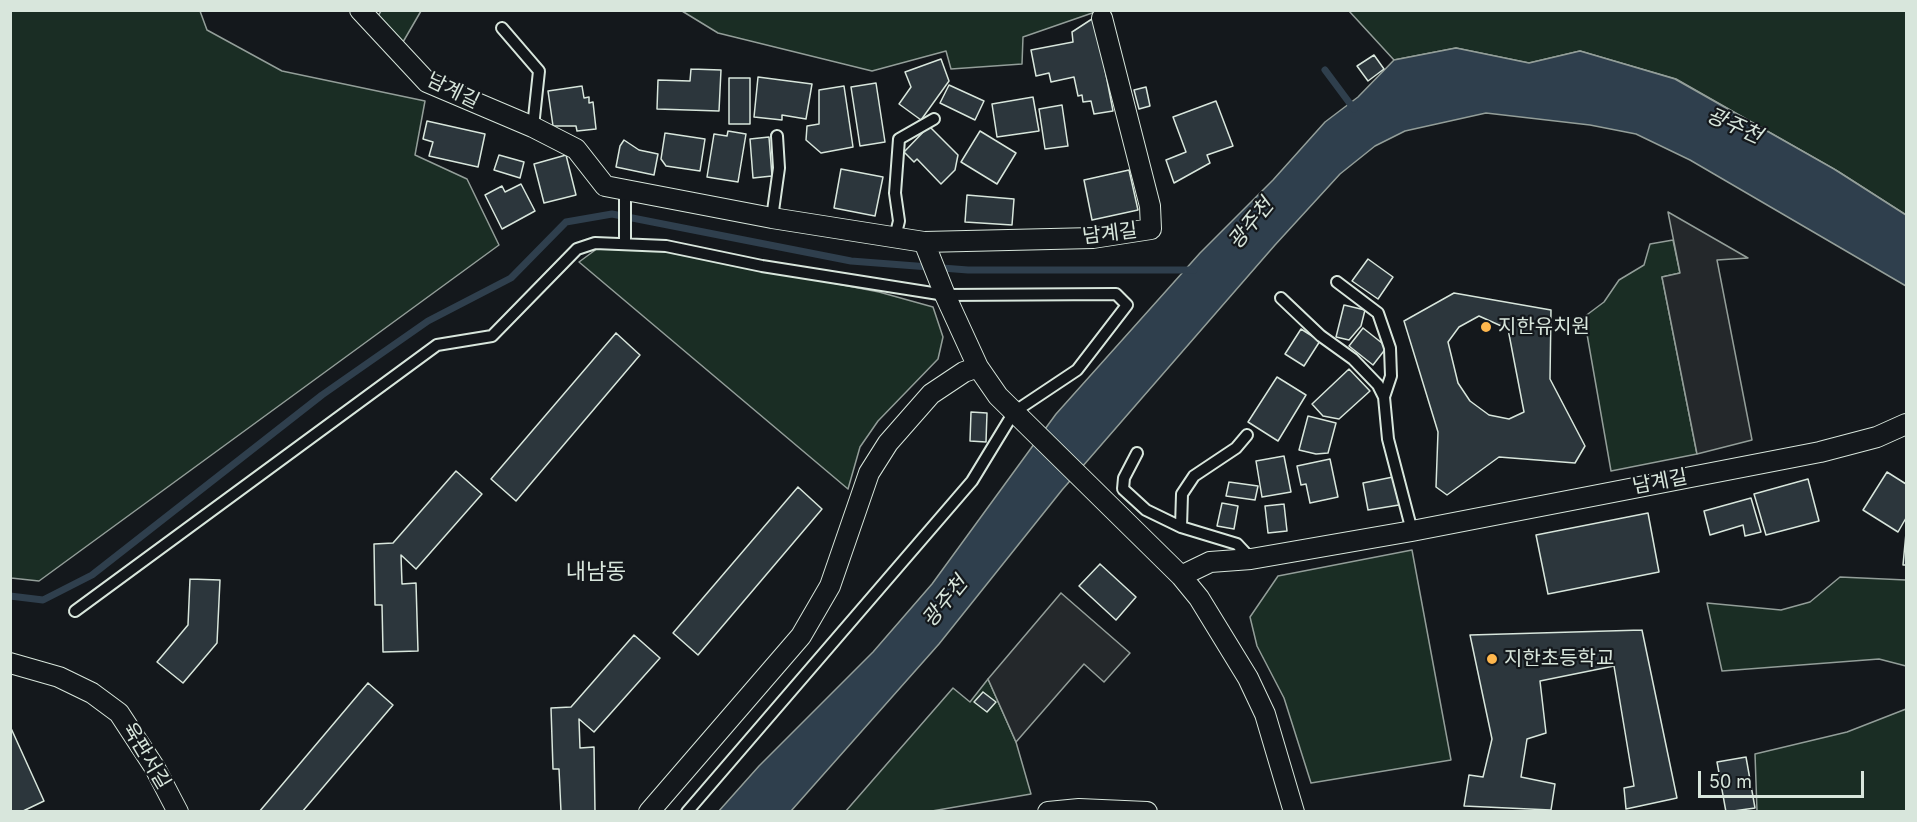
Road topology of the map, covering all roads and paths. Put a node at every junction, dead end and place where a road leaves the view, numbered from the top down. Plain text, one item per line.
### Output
1 (360, 10) edge
2 (1102, 18) dead end
3 (502, 28) dead end
4 (934, 118) dead end
5 (533, 127) junction
6 (777, 136) dead end
7 (625, 197) junction
8 (772, 218) junction
9 (895, 237) junction
10 (625, 242) junction
11 (926, 247) junction
12 (1337, 282) dead end
13 (943, 289) junction
14 (1281, 298) dead end
15 (978, 367) junction
16 (1384, 397) junction
17 (1018, 416) junction
18 (1906, 424) edge
19 (1247, 435) dead end
20 (1137, 453) dead end
21 (1181, 526) junction
22 (1412, 531) junction
23 (1251, 559) junction
24 (1181, 576) junction
25 (75, 611) dead end
26 (10, 663) edge
27 (177, 812) edge
28 (649, 812) edge
29 (687, 812) edge
30 (1048, 812) edge
31 (1147, 812) edge
32 (1294, 812) edge

1 - 5 street, 남계길
2 - 11 street, 남계길
3 - 5 lane
4 - 9 lane
5 - 7 street, 남계길
6 - 8 lane
7 - 8 street, 남계길
7 - 10 lane
8 - 9 street, 남계길
9 - 11 street, 남계길
10 - 13 lane
10 - 25 lane
11 - 13 street
12 - 16 lane
13 - 15 street
13 - 17 lane
14 - 16 lane
15 - 17 street
15 - 28 street
16 - 22 lane
17 - 24 street
17 - 29 lane
18 - 22 street, 남계길
19 - 21 lane
20 - 21 lane
21 - 23 lane
22 - 23 street, 남계길
23 - 24 street, 남계길
24 - 32 street
26 - 27 street, 육판서길
30 - 31 street

